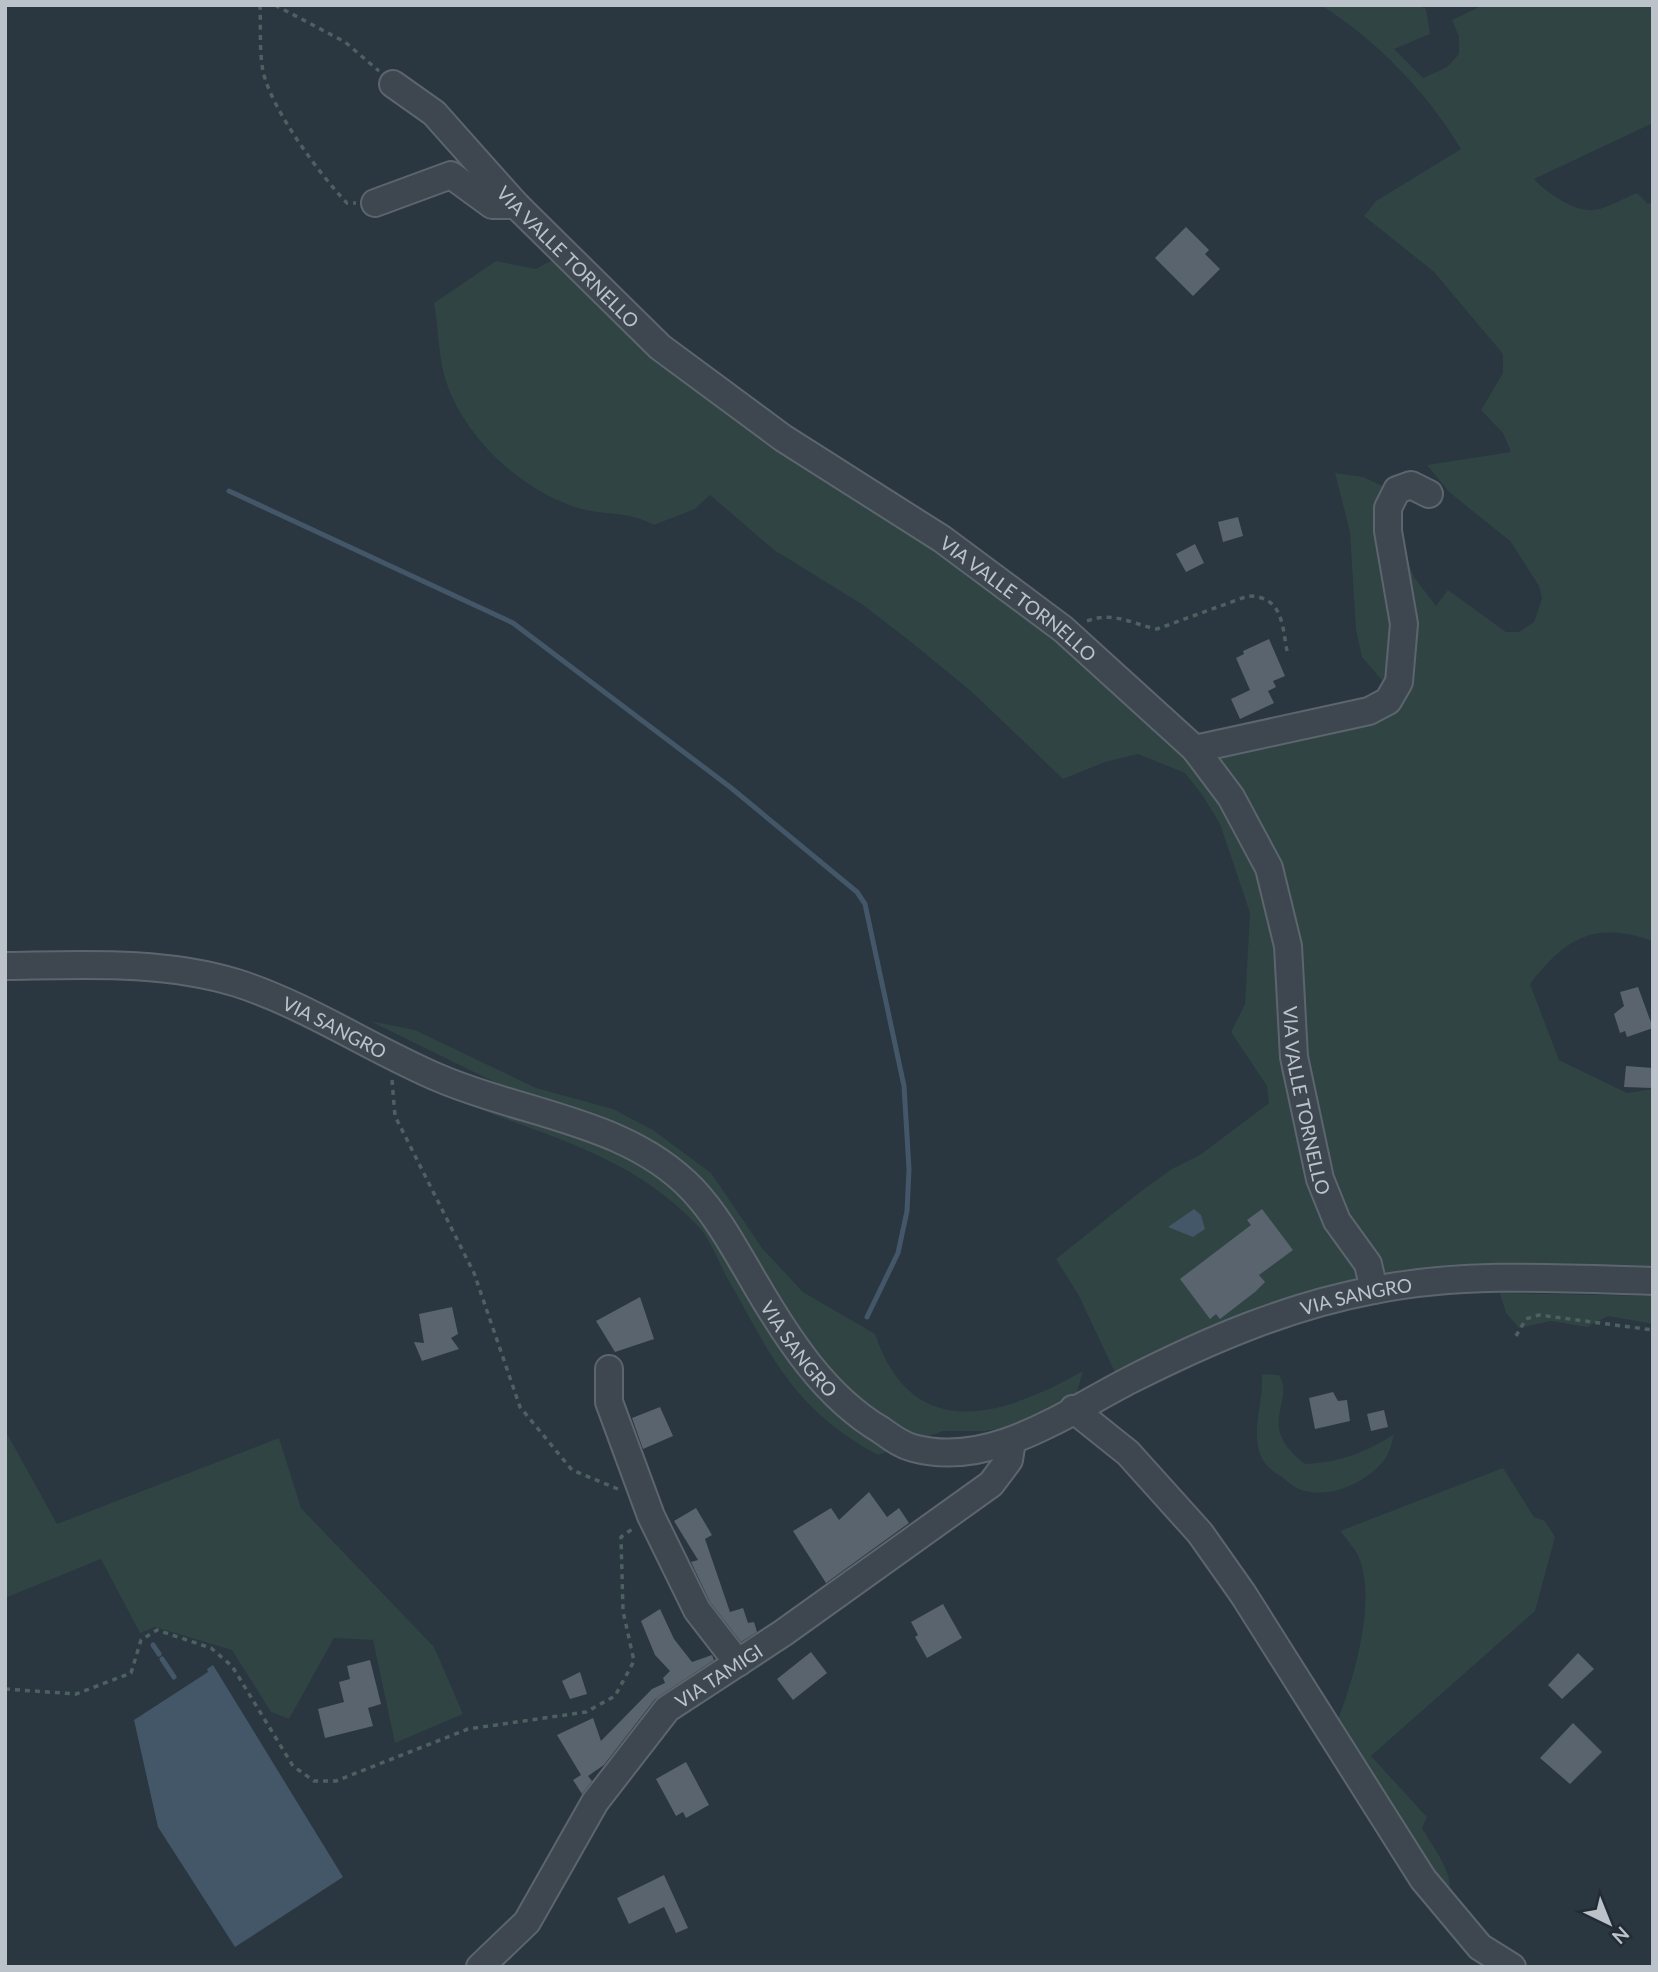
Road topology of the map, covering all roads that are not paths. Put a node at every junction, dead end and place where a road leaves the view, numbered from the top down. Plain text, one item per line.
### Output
1 (393, 84) road end
2 (375, 203) road end
3 (516, 205) junction
4 (1429, 494) dead end
5 (1195, 749) junction
6 (5, 966) edge
7 (1653, 1281) edge
8 (1374, 1290) junction
9 (610, 1369) dead end
10 (1073, 1409) junction
11 (1012, 1441) junction
12 (738, 1663) junction
13 (480, 1967) edge
14 (1512, 1967) edge

1 - 3 street, VIA VALLE TORNELLO
2 - 3 street
3 - 5 street, VIA VALLE TORNELLO
4 - 5 street
5 - 8 street, VIA VALLE TORNELLO
6 - 11 street, VIA SANGRO
7 - 8 street, VIA SANGRO
8 - 10 street, VIA SANGRO
9 - 12 street
10 - 11 street, VIA SANGRO
10 - 14 street
11 - 12 street, VIA TAMIGI
12 - 13 street, VIA TAMIGI

